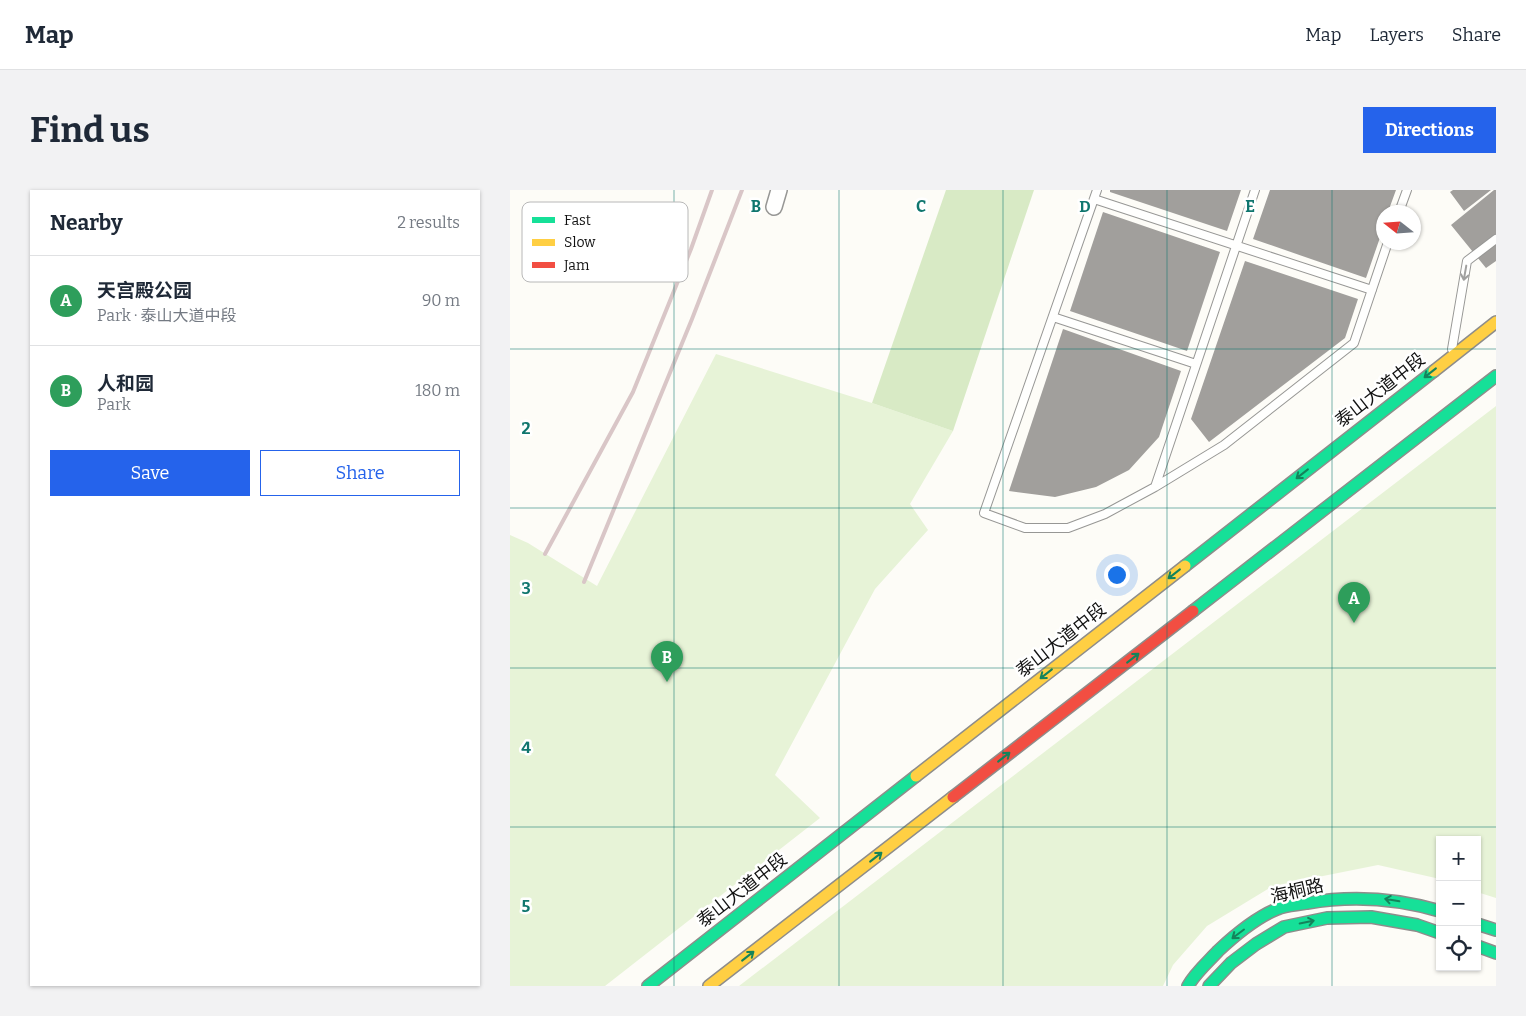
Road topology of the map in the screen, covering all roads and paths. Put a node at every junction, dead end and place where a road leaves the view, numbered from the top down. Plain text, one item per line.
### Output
1 (779, 190) edge
2 (1097, 190) edge
3 (1255, 190) edge
4 (1407, 190) edge
5 (1094, 199) junction
6 (1402, 205) edge
7 (774, 207) dead end
8 (1496, 239) edge
9 (1236, 245) junction
10 (1385, 250) edge
11 (1372, 290) junction
12 (1053, 317) junction
13 (1496, 322) edge
14 (1450, 358) junction
15 (1196, 364) junction
16 (1496, 376) edge
17 (1155, 486) junction
18 (1436, 910) edge
19 (1481, 925) edge
20 (1496, 930) edge
21 (1436, 932) edge
22 (1481, 947) edge
23 (1496, 953) edge
24 (648, 986) edge
25 (709, 986) edge
26 (1188, 986) edge
27 (1209, 986) edge

1 - 7 street
2 - 5 lane
3 - 9 lane
4 - 6 lane
5 - 9 lane
5 - 12 lane
8 -> 14 lane
9 - 11 lane
9 - 15 lane
10 - 11 lane
11 - 17 lane
12 - 15 lane
12 - 17 lane
13 - 14 main road, 泰山大道中段
14 -> 24 main road, 泰山大道中段
15 - 17 lane
25 -> 16 main road
18 -> 26 main road, 海桐路
19 - 20 main road
27 -> 21 main road, 海桐路
22 - 23 main road

